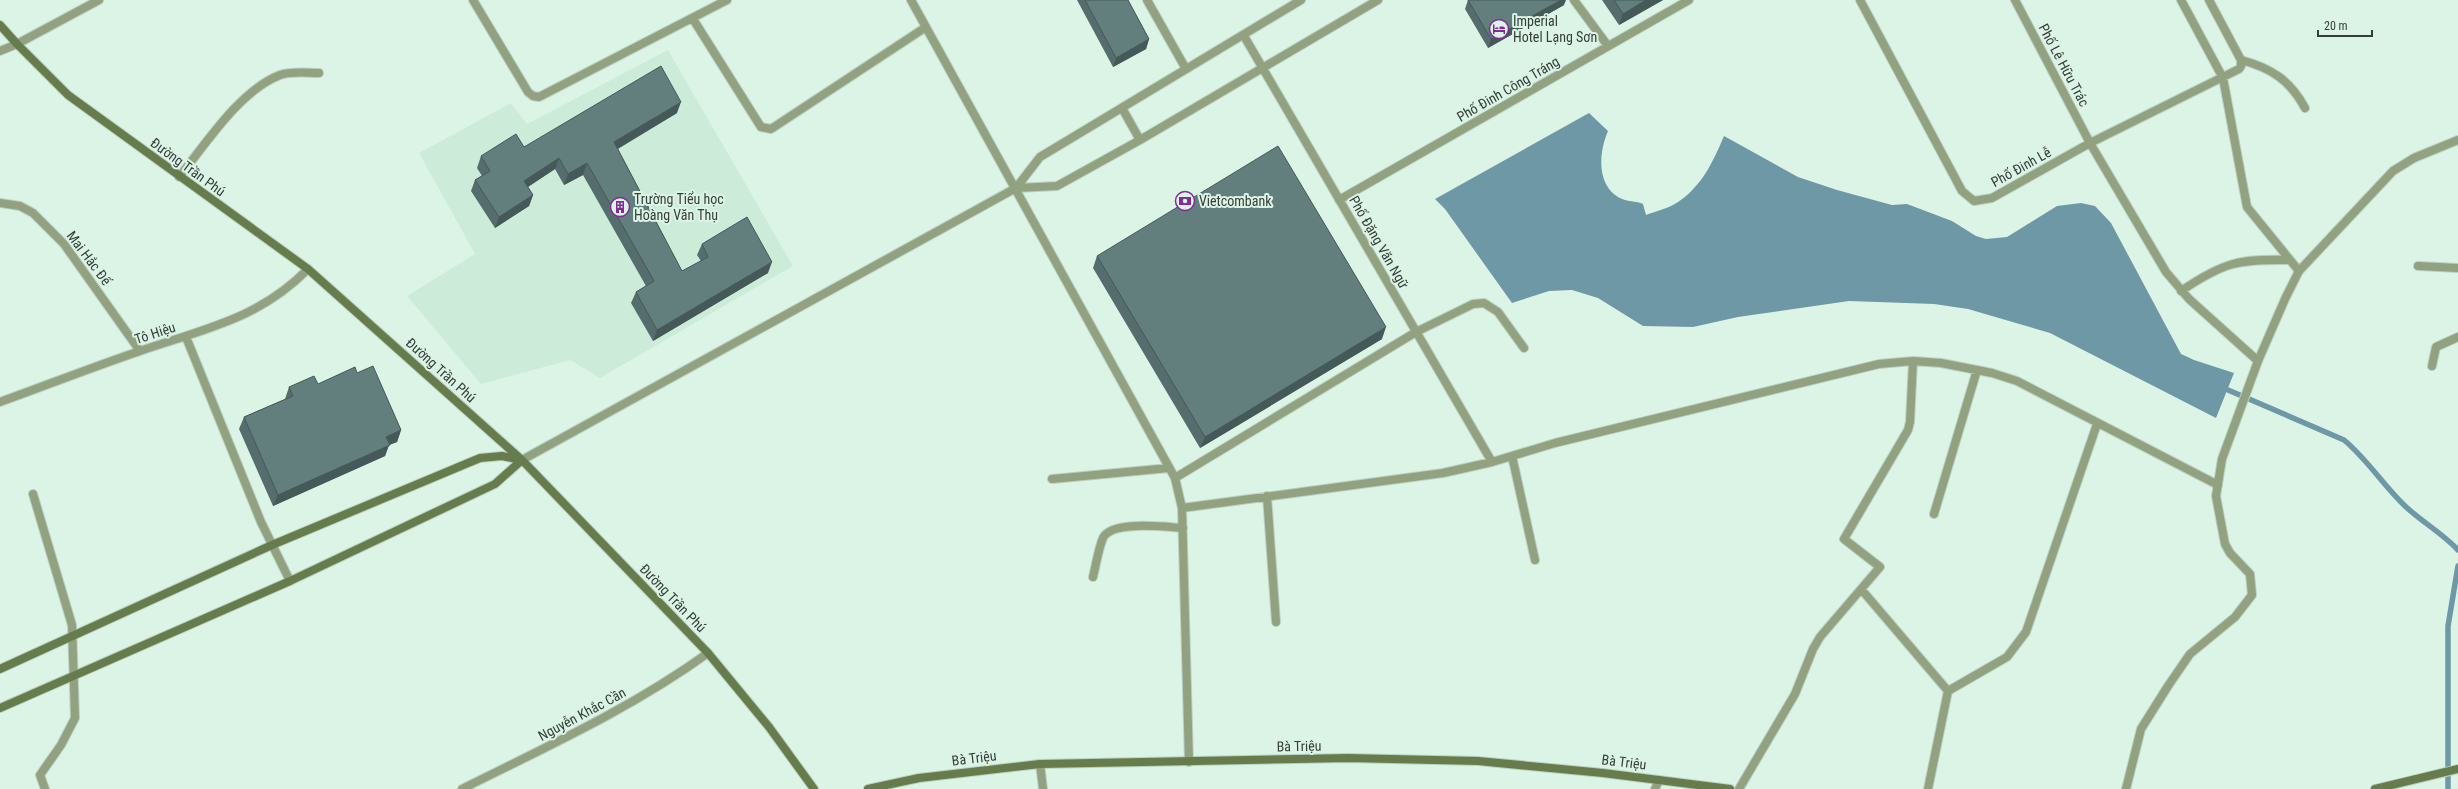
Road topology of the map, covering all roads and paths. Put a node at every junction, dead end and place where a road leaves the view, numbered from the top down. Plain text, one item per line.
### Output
1 (99, 0) edge
2 (473, 0) edge
3 (727, 0) edge
4 (911, 0) edge
5 (1147, 0) edge
6 (1301, 0) edge
7 (1378, 0) edge
8 (1574, 0) edge
9 (1689, 0) edge
10 (1860, 0) edge
11 (2014, 0) edge
12 (2181, 0) edge
13 (2209, 0) edge
14 (693, 19) junction
15 (0, 25) edge
16 (926, 27) junction
17 (1244, 36) junction
18 (17, 44) junction
19 (1608, 46) junction
20 (0, 51) edge
21 (2241, 60) junction
22 (1262, 67) junction
23 (1186, 69) junction
24 (319, 73) dead end
25 (2223, 78) junction
26 (1122, 108) junction
27 (2305, 108) dead end
28 (1140, 140) junction
29 (2458, 140) edge
30 (2090, 143) junction
31 (179, 177) junction
32 (1016, 188) junction
33 (1339, 200) junction
34 (0, 203) edge
35 (2290, 260) junction
36 (2418, 266) dead end
37 (2458, 268) edge
38 (308, 269) junction
39 (2299, 271) junction
40 (2181, 291) junction
41 (1416, 332) junction
42 (186, 336) junction
43 (2458, 337) edge
44 (1524, 348) dead end
45 (140, 351) junction
46 (1913, 361) junction
47 (2258, 361) junction
48 (2432, 366) dead end
49 (1977, 370) junction
50 (0, 402) edge
51 (2097, 424) junction
52 (1512, 456) junction
53 (522, 460) junction
54 (1492, 462) junction
55 (1169, 468) junction
56 (1175, 478) junction
57 (1052, 479) dead end
58 (2218, 485) junction
59 (33, 494) dead end
60 (1267, 496) junction
61 (1182, 508) junction
62 (1934, 514) dead end
63 (1183, 528) junction
64 (272, 545) junction
65 (1535, 560) dead end
66 (1093, 578) dead end
67 (290, 580) junction
68 (1861, 589) junction
69 (1276, 622) dead end
70 (72, 636) junction
71 (708, 653) junction
72 (0, 669) edge
73 (73, 674) junction
74 (1948, 691) junction
75 (0, 708) edge
76 (1189, 762) junction
77 (1040, 764) junction
78 (2458, 769) edge
79 (1659, 780) junction
80 (44, 789) edge
81 (462, 789) edge
82 (814, 789) edge
83 (868, 789) edge
84 (1043, 789) edge
85 (1655, 789) edge
86 (1730, 789) edge
87 (1738, 789) edge
88 (1928, 789) edge
89 (2126, 789) edge
90 (2375, 789) edge

1 - 18 street
2 - 14 street
3 - 14 street
4 - 16 street
5 - 23 street
6 - 17 street
7 - 22 street
8 - 19 street
9 - 19 street, Phố Đinh Công Tráng
10 - 30 street, Phố Đinh Lễ
11 - 30 street, Phố Lê Hữu Trác
12 - 25 street
13 - 21 street
14 - 16 street
15 - 18 main road, Đường Trần Phú
16 - 32 street
17 - 22 street, Phố Đặng Văn Ngữ
17 - 23 street
18 - 20 street
18 - 31 main road, Đường Trần Phú
19 - 33 street, Phố Đinh Công Tráng
21 - 25 street, Phố Đinh Lễ
21 - 27 street
22 - 28 street
22 - 33 street, Phố Đặng Văn Ngữ
23 - 26 street
24 - 31 street
25 - 30 street, Phố Đinh Lễ
25 - 35 street
26 - 28 street
26 - 32 street
28 - 32 street
29 - 39 street
30 - 40 street, Phố Lê Hữu Trác
31 - 38 main road, Đường Trần Phú
32 - 53 street
32 - 55 street
33 - 41 street, Phố Đặng Văn Ngữ
34 - 45 street, Mai Hắc Đế
35 - 39 street
35 - 40 street
36 - 37 street
38 - 42 street, Tô Hiệu
38 - 53 main road, Đường Trần Phú
39 - 47 street
40 - 47 street, Phố Lê Hữu Trác
41 - 44 street
41 - 54 street, Phố Đặng Văn Ngữ
41 - 56 street
42 - 45 street, Tô Hiệu
42 - 64 street
43 - 48 street
45 - 50 street, Tô Hiệu
46 - 49 street
46 - 52 street
46 - 68 street
47 - 58 street
49 - 51 street
49 - 62 street
51 - 58 street
51 - 74 street
52 - 54 street
52 - 65 street
53 - 64 main road
53 - 67 main road
53 - 71 main road, Đường Trần Phú
54 - 60 street
55 - 56 street
55 - 57 street
56 - 61 street
58 - 89 street
59 - 70 street
60 - 61 street
60 - 69 street
61 - 63 street
63 - 66 street
63 - 76 street
64 - 67 street
64 - 70 main road
67 - 73 main road
68 - 74 street
68 - 87 street
70 - 72 main road
70 - 73 street
71 - 81 street, Nguyễn Khắc Cần
71 - 82 main road, Đường Trần Phú
73 - 75 main road
73 - 80 street
74 - 88 street
76 - 77 main road, Bà Triệu
76 - 79 main road, Bà Triệu
77 - 83 main road, Bà Triệu
77 - 84 street
78 - 90 main road
79 - 85 street
79 - 86 main road, Bà Triệu

